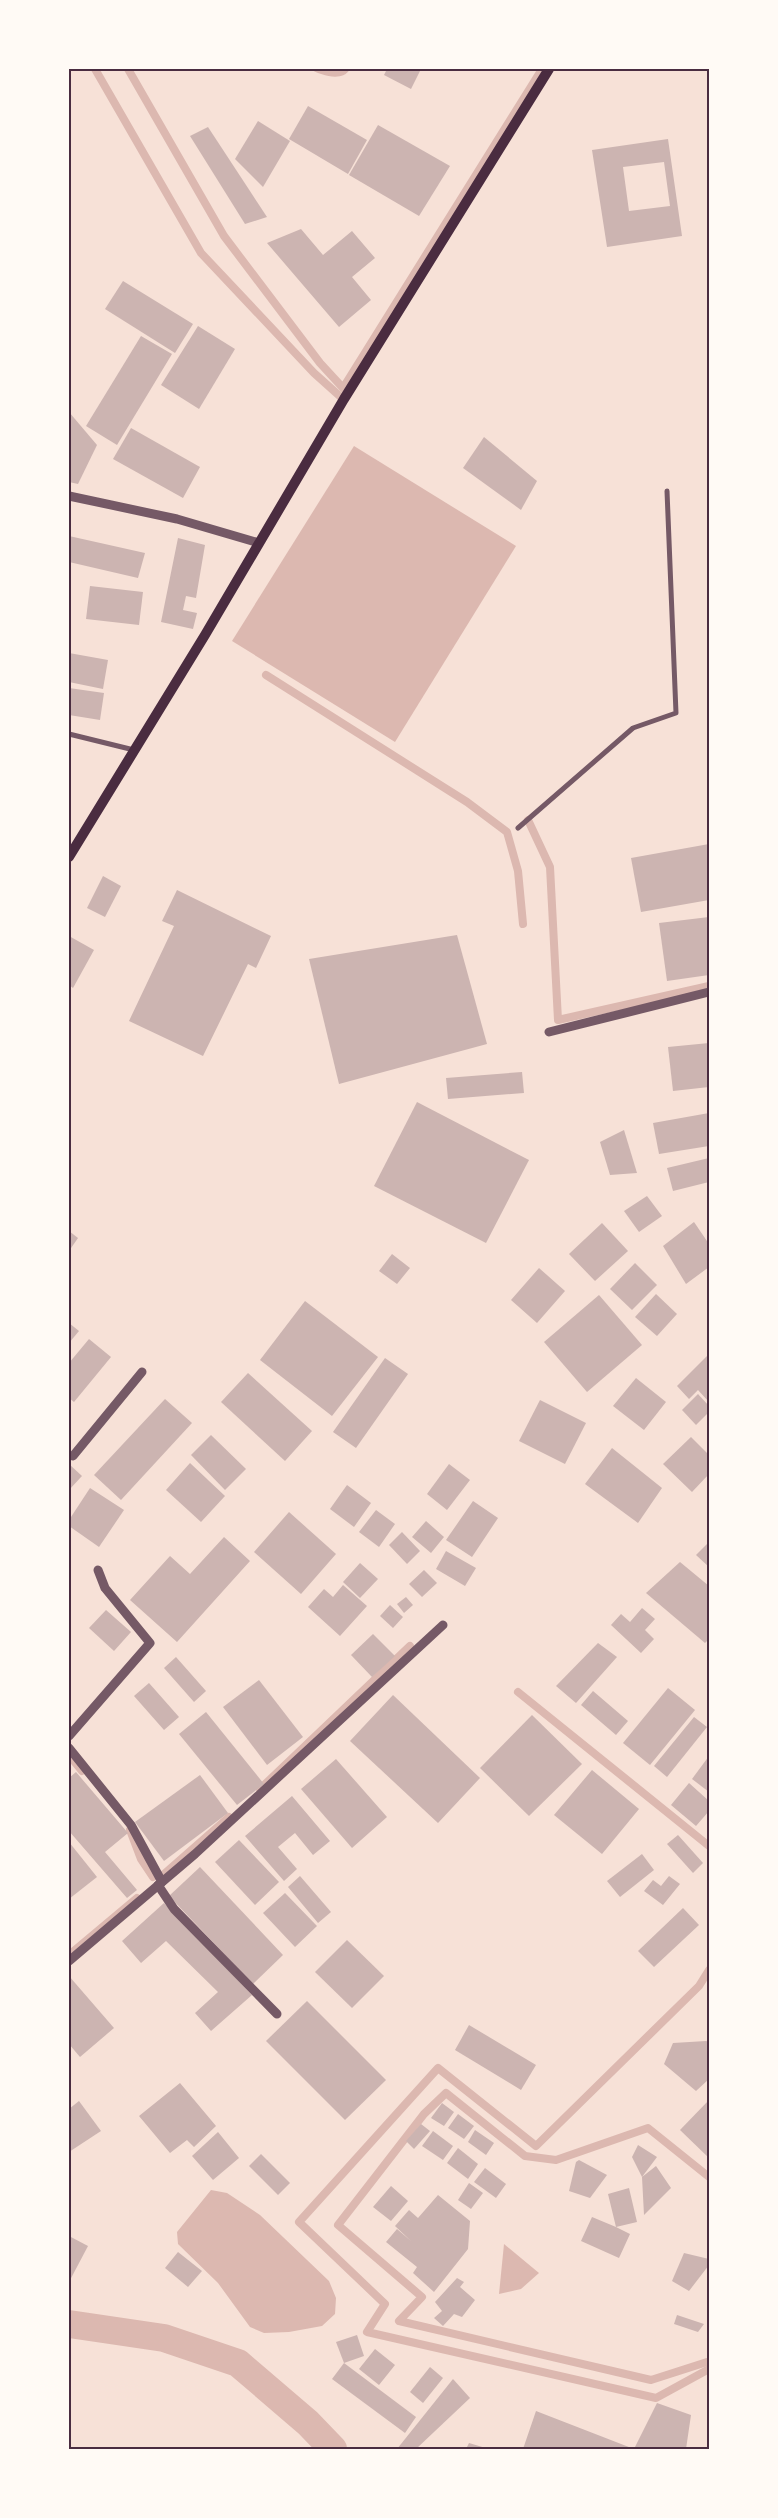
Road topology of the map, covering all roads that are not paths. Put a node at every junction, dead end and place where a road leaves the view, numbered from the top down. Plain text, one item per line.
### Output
1 (549, 69) edge
2 (667, 492) dead end
3 (69, 496) edge
4 (259, 543) junction
5 (69, 734) edge
6 (134, 750) junction
7 (518, 828) dead end
8 (69, 857) edge
9 (709, 992) edge
10 (549, 1032) dead end
11 (142, 1372) dead end
12 (73, 1456) dead end
13 (98, 1570) dead end
14 (443, 1624) dead end
15 (69, 1736) edge
16 (69, 1748) edge
17 (160, 1883) junction
18 (69, 1961) edge
19 (277, 2014) dead end

1 - 4 main road
2 - 7 street
3 - 4 street
4 - 6 main road
5 - 6 street
6 - 8 main road
9 - 10 street
11 - 12 street
13 - 15 street
14 - 17 street
16 - 17 street
17 - 18 street
17 - 19 street

